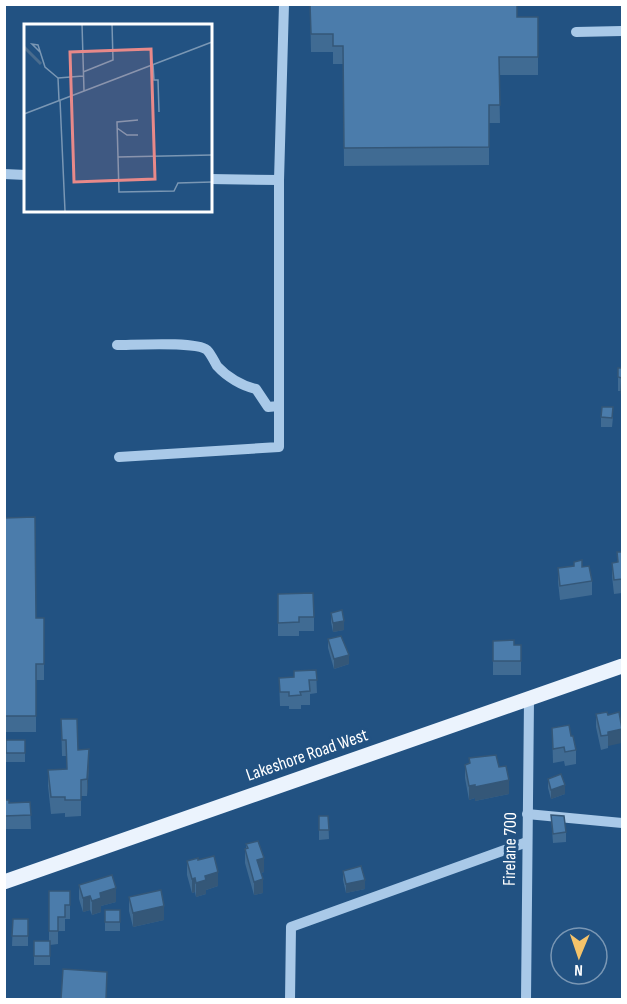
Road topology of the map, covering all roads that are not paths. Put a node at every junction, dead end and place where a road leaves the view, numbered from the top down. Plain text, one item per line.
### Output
1 (284, 4) edge
2 (622, 31) edge
3 (576, 32) dead end
4 (4, 174) edge
5 (24, 175) edge
6 (212, 179) edge
7 (279, 180) junction
8 (117, 345) dead end
9 (279, 406) junction
10 (119, 457) dead end
11 (622, 666) edge
12 (529, 700) junction
13 (527, 814) junction
14 (622, 823) edge
15 (527, 842) junction
16 (4, 882) edge
17 (290, 999) edge
18 (526, 999) edge

1 - 7 street
2 - 3 street
4 - 5 street
6 - 7 street
7 - 9 street
8 - 9 street
9 - 10 street
11 - 12 main road, Lakeshore Road West
12 - 13 street, Firelane 700
12 - 16 main road, Lakeshore Road West
13 - 14 street
13 - 15 street, Firelane 700
15 - 17 street
15 - 18 street, Firelane 700

